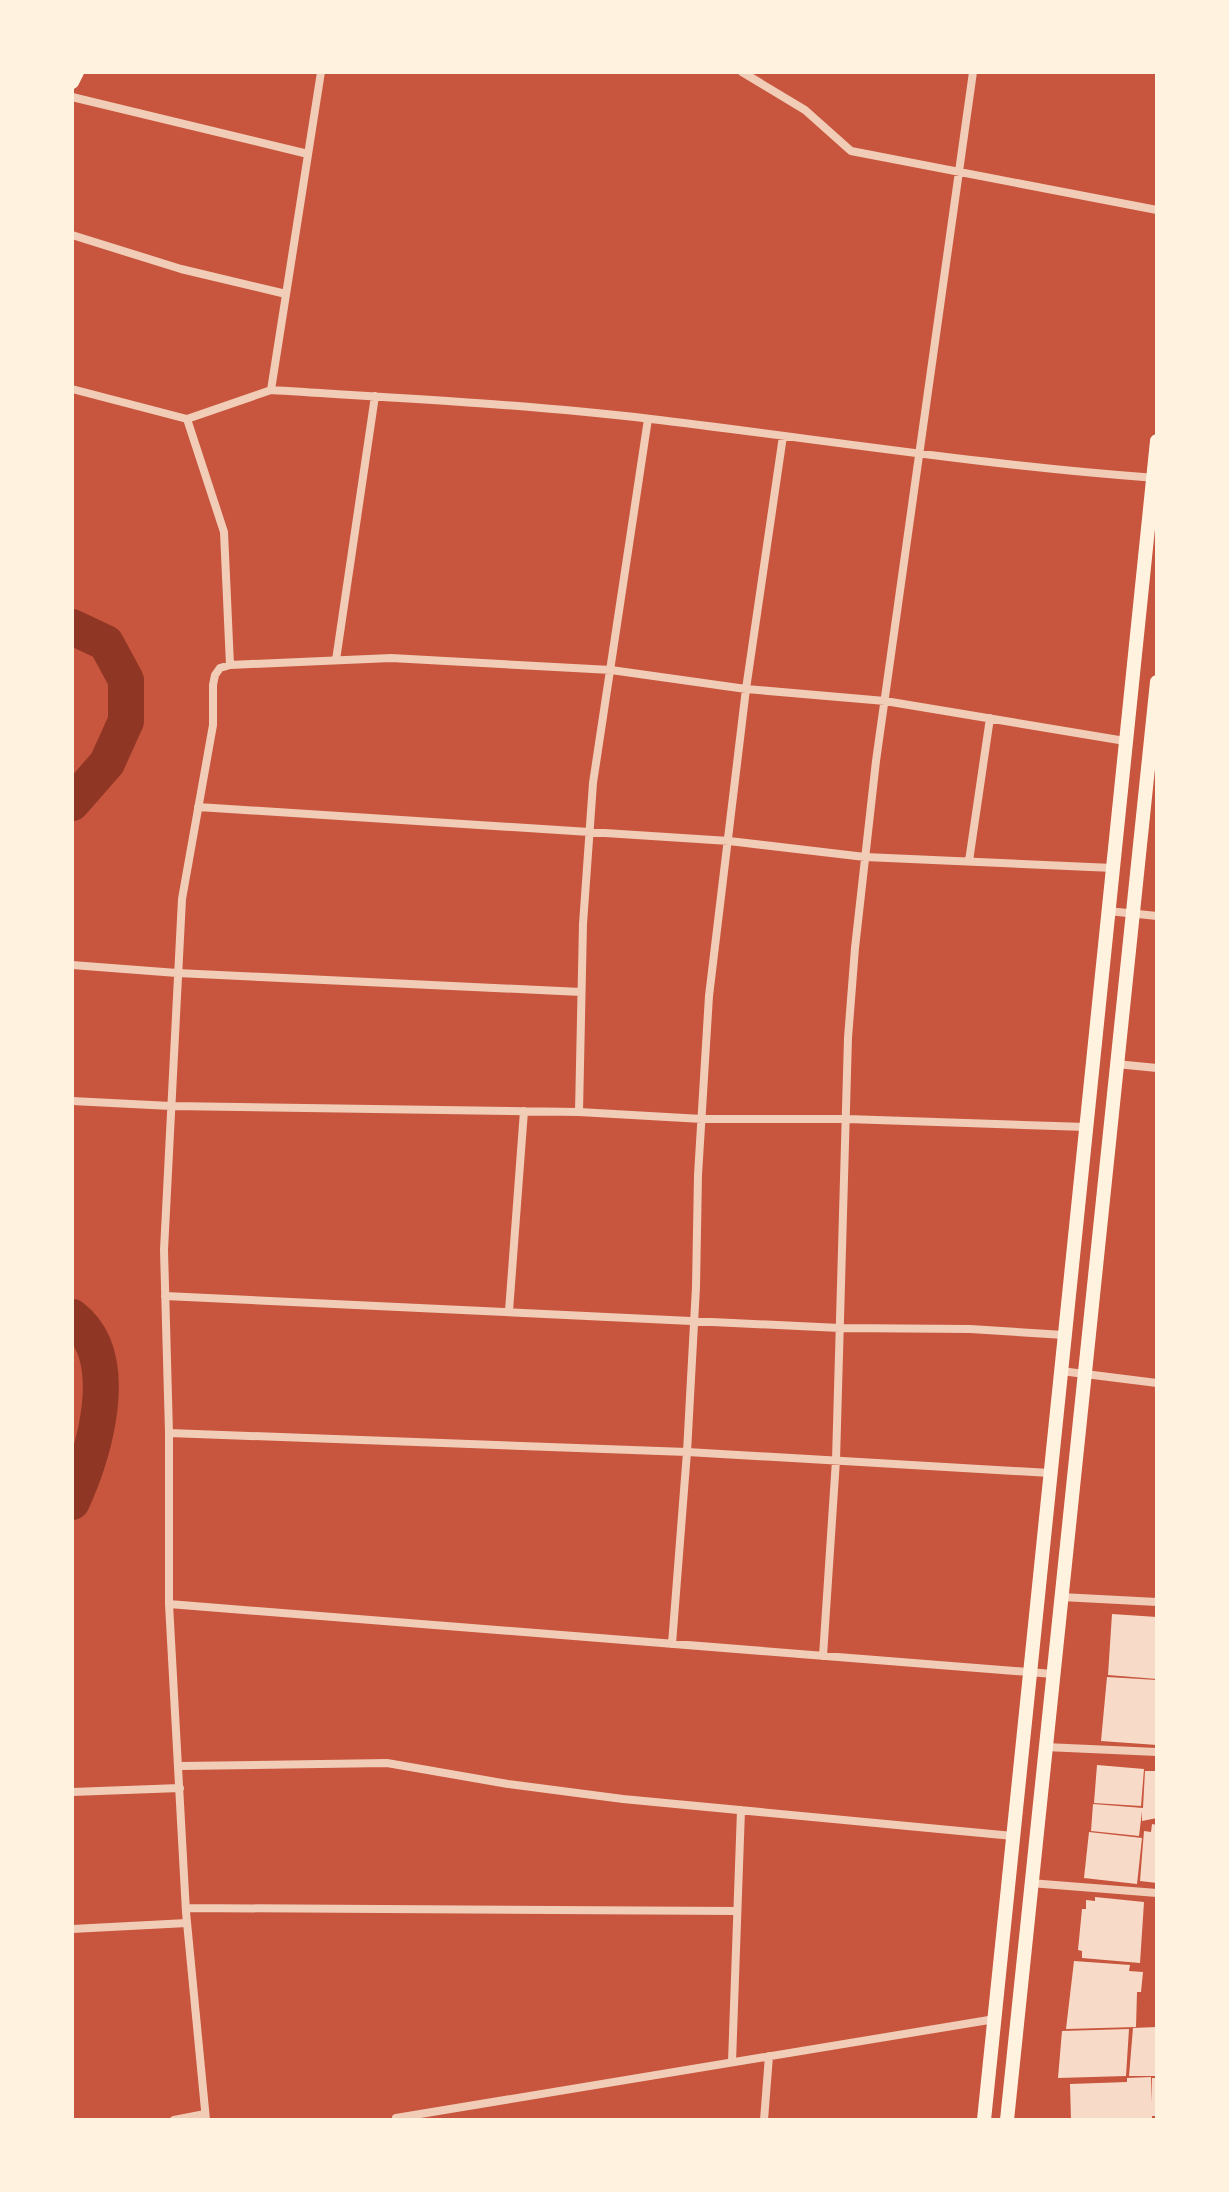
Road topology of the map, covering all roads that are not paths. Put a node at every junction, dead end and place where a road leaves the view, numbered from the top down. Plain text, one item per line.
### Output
1 (77, 72) edge
2 (321, 72) edge
3 (973, 72) edge
4 (744, 73) edge
5 (72, 82) edge
6 (72, 97) edge
7 (308, 154) junction
8 (959, 170) junction
9 (1157, 210) edge
10 (72, 235) edge
11 (286, 294) junction
12 (72, 389) edge
13 (271, 390) junction
14 (375, 396) junction
15 (187, 419) junction
16 (648, 419) junction
17 (783, 436) junction
18 (1157, 441) edge
19 (920, 454) junction
20 (1154, 478) edge
21 (336, 660) junction
22 (230, 665) junction
23 (611, 670) junction
24 (1157, 682) edge
25 (746, 689) junction
26 (885, 701) junction
27 (990, 718) junction
28 (1125, 741) junction
29 (198, 807) junction
30 (588, 832) junction
31 (729, 841) junction
32 (865, 857) junction
33 (969, 861) junction
34 (1113, 868) junction
35 (1108, 911) junction
36 (1132, 913) junction
37 (1157, 916) edge
38 (72, 965) edge
39 (177, 973) junction
40 (581, 992) junction
41 (1116, 1064) junction
42 (1157, 1068) edge
43 (72, 1101) edge
44 (171, 1106) junction
45 (524, 1111) junction
46 (579, 1112) junction
47 (702, 1119) junction
48 (847, 1119) junction
49 (1086, 1127) junction
50 (165, 1296) junction
51 (509, 1311) junction
52 (694, 1320) junction
53 (840, 1328) junction
54 (1064, 1335) junction
55 (1061, 1371) junction
56 (1083, 1373) junction
57 (1157, 1383) edge
58 (169, 1433) junction
59 (687, 1452) junction
60 (836, 1460) junction
61 (1050, 1473) junction
62 (1061, 1597) junction
63 (1157, 1602) edge
64 (169, 1604) junction
65 (672, 1644) junction
66 (823, 1656) junction
67 (1030, 1672) junction
68 (1053, 1674) junction
69 (1045, 1747) junction
70 (1157, 1752) edge
71 (179, 1766) junction
72 (180, 1788) junction
73 (72, 1792) edge
74 (741, 1810) junction
75 (1013, 1836) junction
76 (1030, 1883) junction
77 (1157, 1893) edge
78 (186, 1908) junction
79 (737, 1911) junction
80 (187, 1923) junction
81 (72, 1929) edge
82 (995, 2019) junction
83 (769, 2056) junction
84 (732, 2062) junction
85 (205, 2117) edge
86 (396, 2118) dead end
87 (174, 2120) edge
88 (764, 2120) edge
89 (984, 2120) edge
90 (1007, 2120) edge

1 - 5 main road
2 - 7 street
3 - 8 street
4 - 8 street
6 - 7 street
7 - 11 street
8 - 9 street
8 - 19 street
10 - 11 street
11 - 13 street
12 - 15 street
13 - 14 street
13 - 15 street
14 - 16 street
14 - 21 street
15 - 22 street
16 - 17 street
16 - 23 street
17 - 19 street
17 - 25 street
18 - 20 main road
19 - 20 street
19 - 26 street
20 - 28 main road
21 - 22 street
21 - 23 street
22 - 29 street
23 - 25 street
23 - 30 street
24 - 36 main road
25 - 26 street
25 - 31 street
26 - 27 street
26 - 32 street
27 - 28 street
27 - 33 street
28 - 34 main road
29 - 30 street
29 - 39 street
30 - 31 street
30 - 40 street
31 - 32 street
31 - 47 street
32 - 33 street
32 - 48 street
33 - 34 street
34 - 35 main road
35 - 36 street
35 - 49 main road
36 - 37 street
36 - 41 main road
38 - 39 street
39 - 40 street
39 - 44 street
40 - 46 street
41 - 42 street
41 - 56 main road
43 - 44 street
44 - 45 street
44 - 50 street
45 - 46 street
45 - 51 street
46 - 47 street
47 - 48 street
47 - 52 street
48 - 49 street
48 - 53 street
49 - 54 main road
50 - 51 street
50 - 58 street
51 - 52 street
52 - 53 street
52 - 59 street
53 - 54 street
53 - 60 street
54 - 55 main road
55 - 56 street
55 - 61 main road
56 - 57 street
56 - 62 main road
58 - 59 street
58 - 64 street
59 - 60 street
59 - 65 street
60 - 61 street
60 - 66 street
61 - 67 main road
62 - 63 street
62 - 68 main road
64 - 65 street
64 - 71 street
65 - 66 street
66 - 67 street
67 - 68 street
67 - 75 main road
68 - 69 main road
69 - 70 street
69 - 76 main road
71 - 72 street
71 - 74 street
72 - 73 street
72 - 78 street
74 - 75 street
74 - 79 street
75 - 82 main road
76 - 77 street
76 - 90 main road
78 - 79 street
78 - 80 street
79 - 84 street
80 - 81 street
80 - 85 street
82 - 83 street
82 - 89 main road
83 - 84 street
83 - 88 street
84 - 86 street
85 - 87 street

